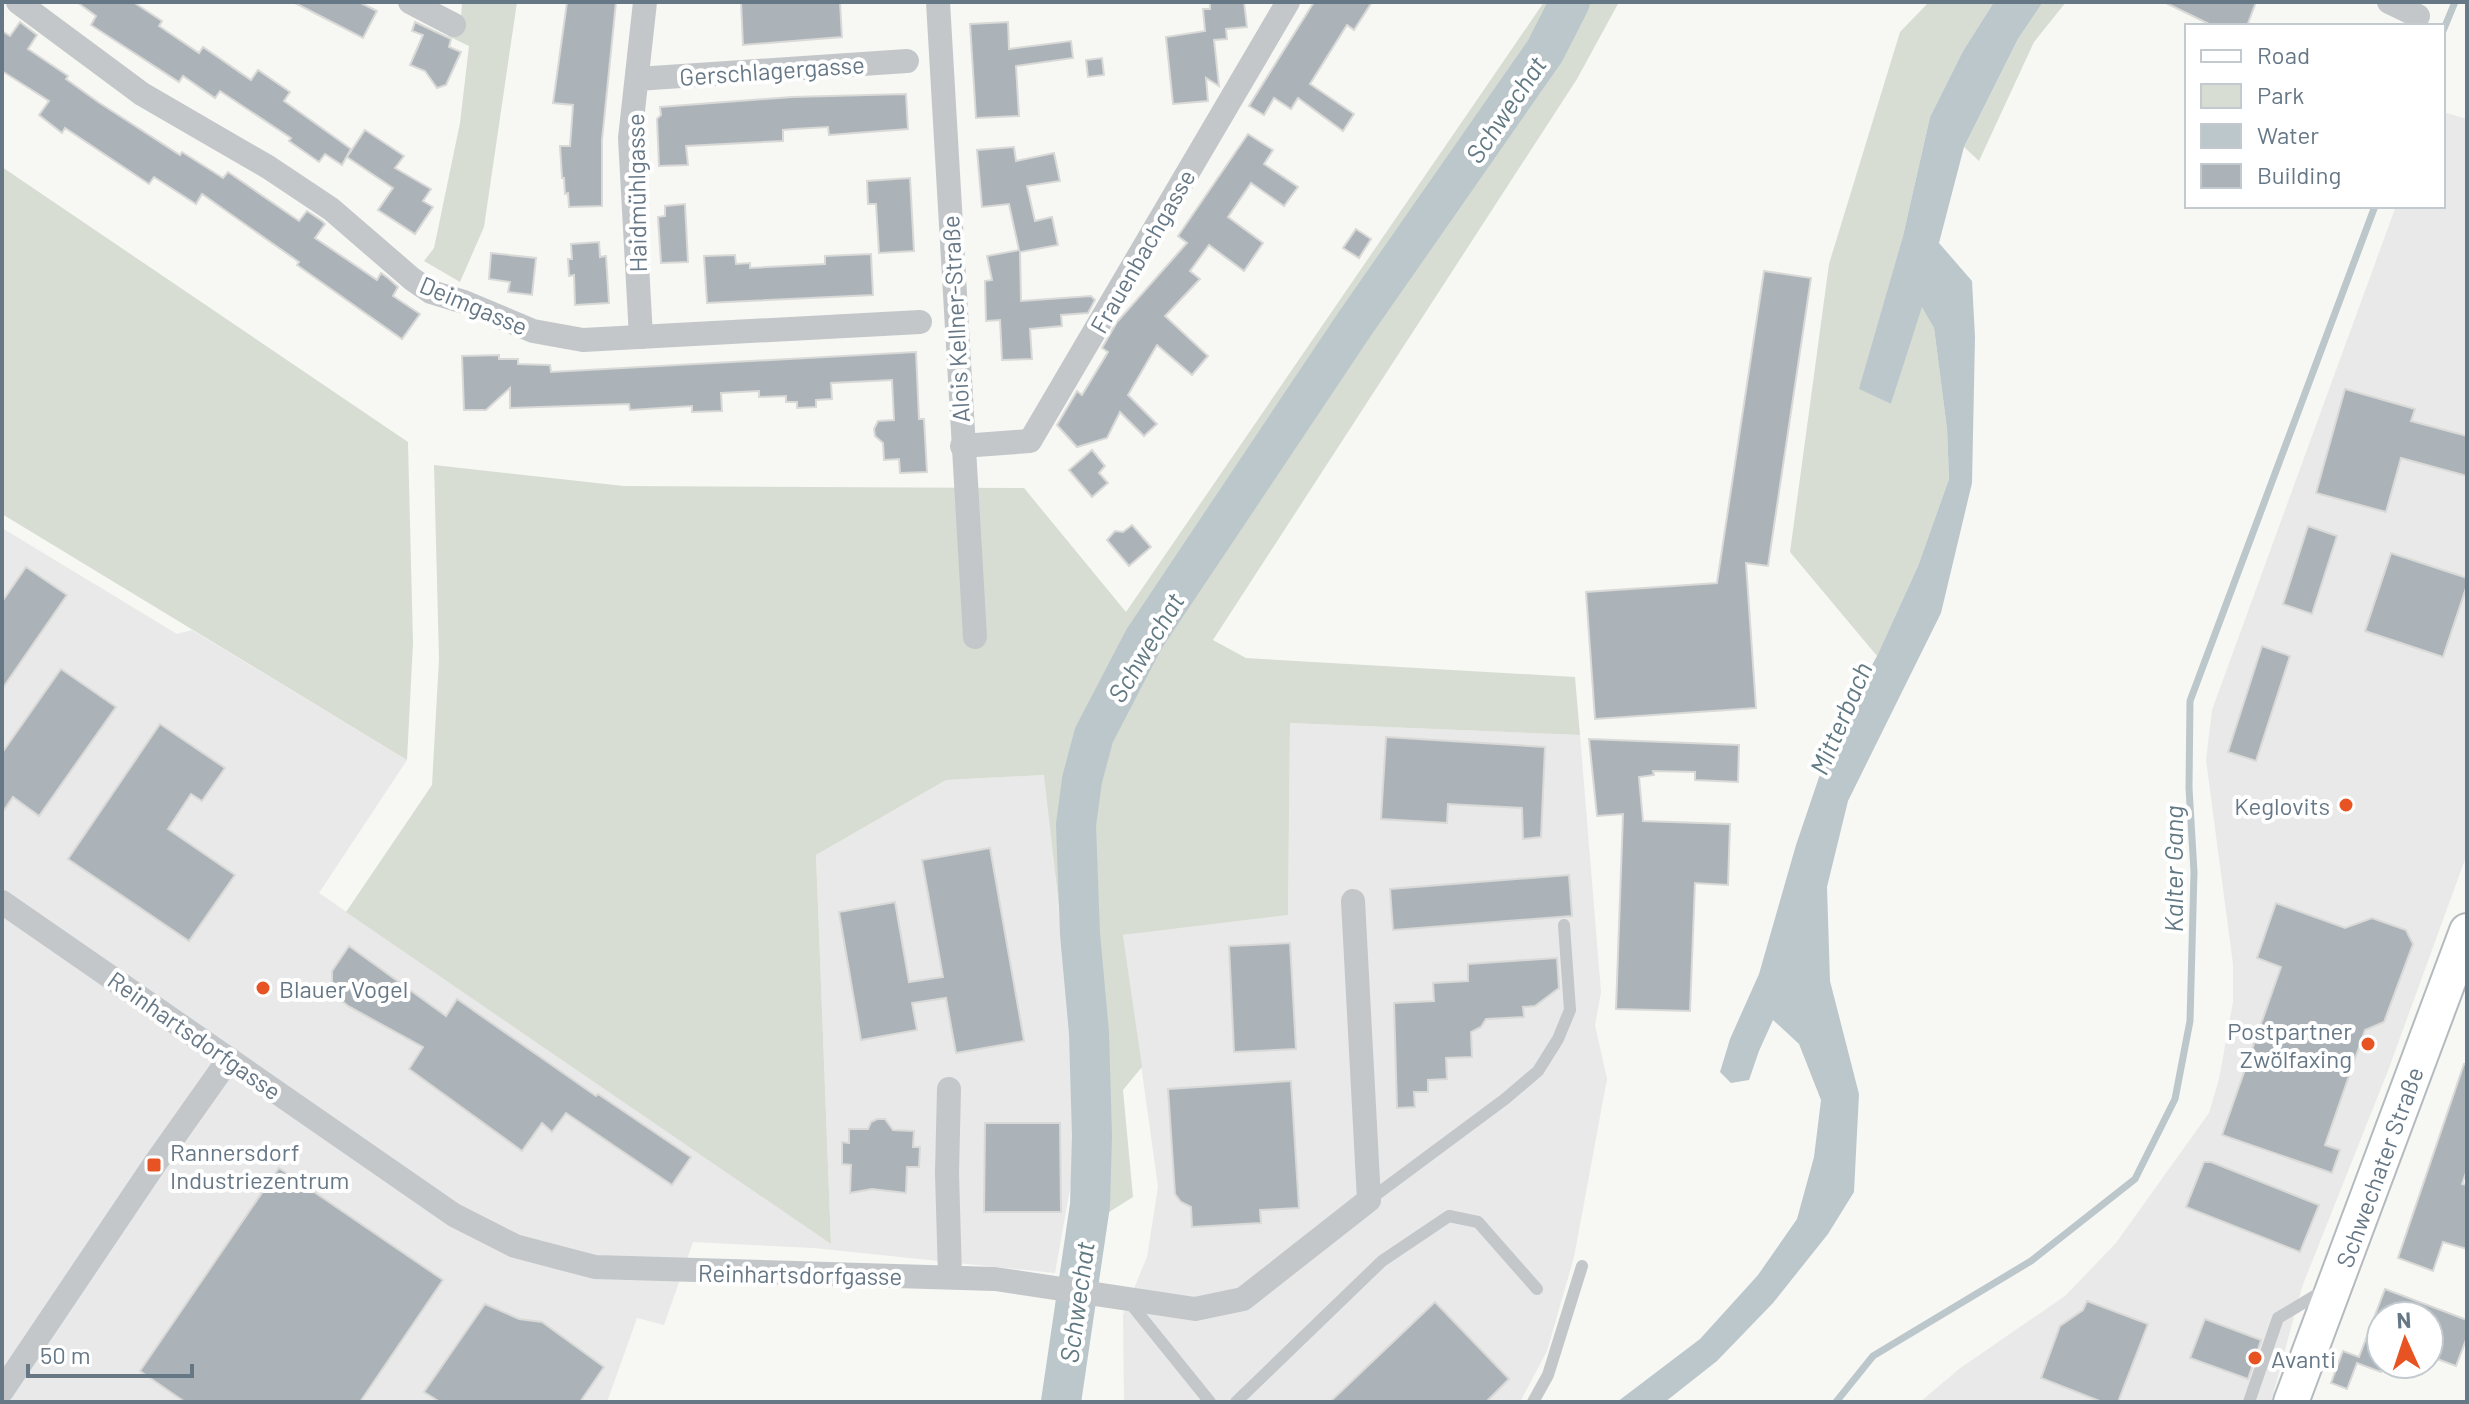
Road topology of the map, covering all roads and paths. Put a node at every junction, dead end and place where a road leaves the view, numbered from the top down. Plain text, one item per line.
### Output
1 (18, 2) edge
2 (410, 2) edge
3 (645, 2) edge
4 (938, 2) edge
5 (1288, 2) edge
6 (2389, 2) edge
7 (2418, 16) dead end
8 (454, 25) dead end
9 (907, 61) dead end
10 (637, 79) junction
11 (920, 322) dead end
12 (641, 337) junction
13 (962, 446) junction
14 (975, 637) dead end
15 (1353, 901) dead end
16 (2, 902) edge
17 (1564, 925) dead end
18 (2467, 931) edge
19 (229, 1059) junction
20 (949, 1089) dead end
21 (1369, 1200) junction
22 (1582, 1266) dead end
23 (950, 1277) junction
24 (2336, 1283) junction
25 (1537, 1289) dead end
26 (1114, 1295) junction
27 (2, 1391) edge
28 (1210, 1402) edge
29 (1236, 1402) edge
30 (1533, 1402) edge
31 (2249, 1402) edge
32 (2291, 1402) edge

1 - 12 street, Deimgasse
2 - 8 street
3 - 10 street, Haidmühlgasse
4 - 13 street, Alois Kellner-Straße
5 - 13 street, Frauenbachgasse
6 - 7 street
9 - 10 street, Gerschlagergasse
10 - 12 street, Haidmühlgasse
11 - 12 street, Deimgasse
13 - 14 street, Alois Kellner-Straße
15 - 21 street
16 - 19 street, Reinhartsdorfgasse
17 - 21 lane
18 - 24 main road, Schwechater Straße
19 - 23 street, Reinhartsdorfgasse
19 - 27 street
20 - 23 street
21 - 26 street, Reinhartsdorfgasse
22 - 30 lane
23 - 26 street, Reinhartsdorfgasse
24 - 31 lane
24 - 32 main road, Schwechater Straße
25 - 29 lane
26 - 28 lane

